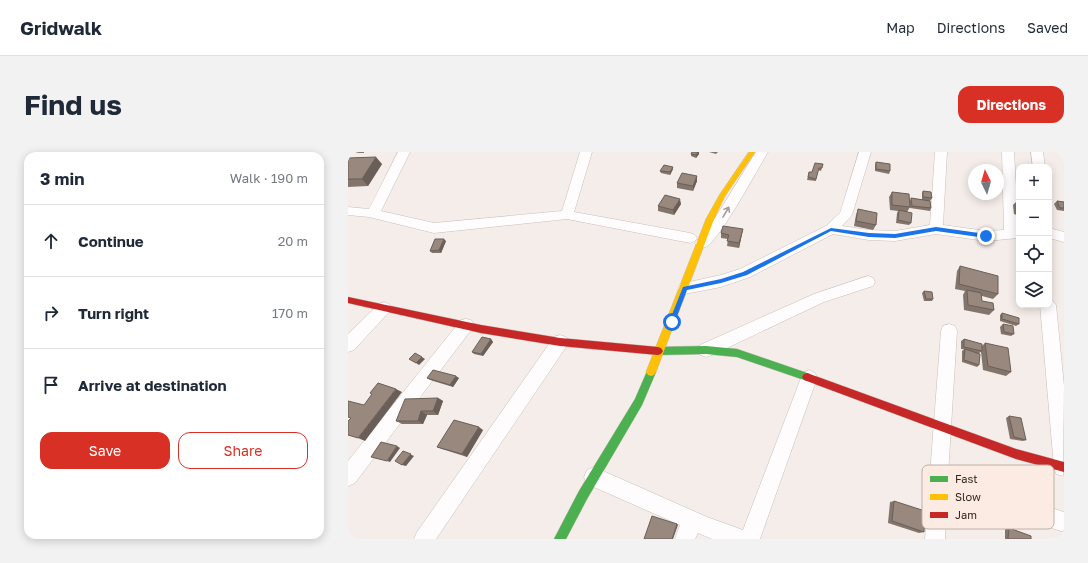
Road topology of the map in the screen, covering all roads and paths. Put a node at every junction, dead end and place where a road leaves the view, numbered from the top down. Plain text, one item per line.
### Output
1 (404, 152) edge
2 (586, 152) edge
3 (752, 152) edge
4 (762, 152) edge
5 (864, 152) edge
6 (941, 152) edge
7 (1008, 152) edge
8 (1037, 152) edge
9 (1039, 164) edge
10 (348, 212) edge
11 (373, 214) junction
12 (567, 215) junction
13 (936, 229) junction
14 (831, 230) junction
15 (1015, 234) edge
16 (1052, 234) edge
17 (1064, 237) edge
18 (690, 238) dead end
19 (702, 243) junction
20 (868, 282) dead end
21 (685, 288) junction
22 (348, 300) edge
23 (384, 308) junction
24 (1048, 308) edge
25 (466, 326) junction
26 (949, 331) dead end
27 (560, 342) junction
28 (348, 345) edge
29 (706, 350) junction
30 (659, 352) junction
31 (809, 378) junction
32 (943, 428) junction
33 (940, 465) edge
34 (1063, 467) edge
35 (348, 476) edge
36 (594, 477) junction
37 (1054, 519) edge
38 (1064, 522) edge
39 (936, 529) edge
40 (689, 530) edge
41 (424, 539) edge
42 (560, 539) edge
43 (740, 539) edge
44 (750, 539) edge
45 (935, 539) edge

1 - 11 street
2 - 12 street
3 - 19 street
19 -> 4 street
5 - 14 street
6 - 13 street
7 - 15 street
8 - 9 street
10 - 11 street
11 - 12 street
12 - 18 street
13 - 14 street
13 - 15 street
14 - 21 street
16 - 17 street
19 - 21 street
20 - 29 street
21 - 30 street
22 - 23 street
23 - 25 street
23 - 28 street
24 - 34 street
25 - 27 street
25 - 35 street
26 - 32 street
27 - 30 street
27 - 41 street
29 - 30 street
29 - 31 street
30 - 36 street
31 - 32 street
31 - 44 street
32 - 33 street
32 - 34 street
36 - 40 street
36 - 42 street
37 - 38 street
39 - 45 street
40 - 43 street

